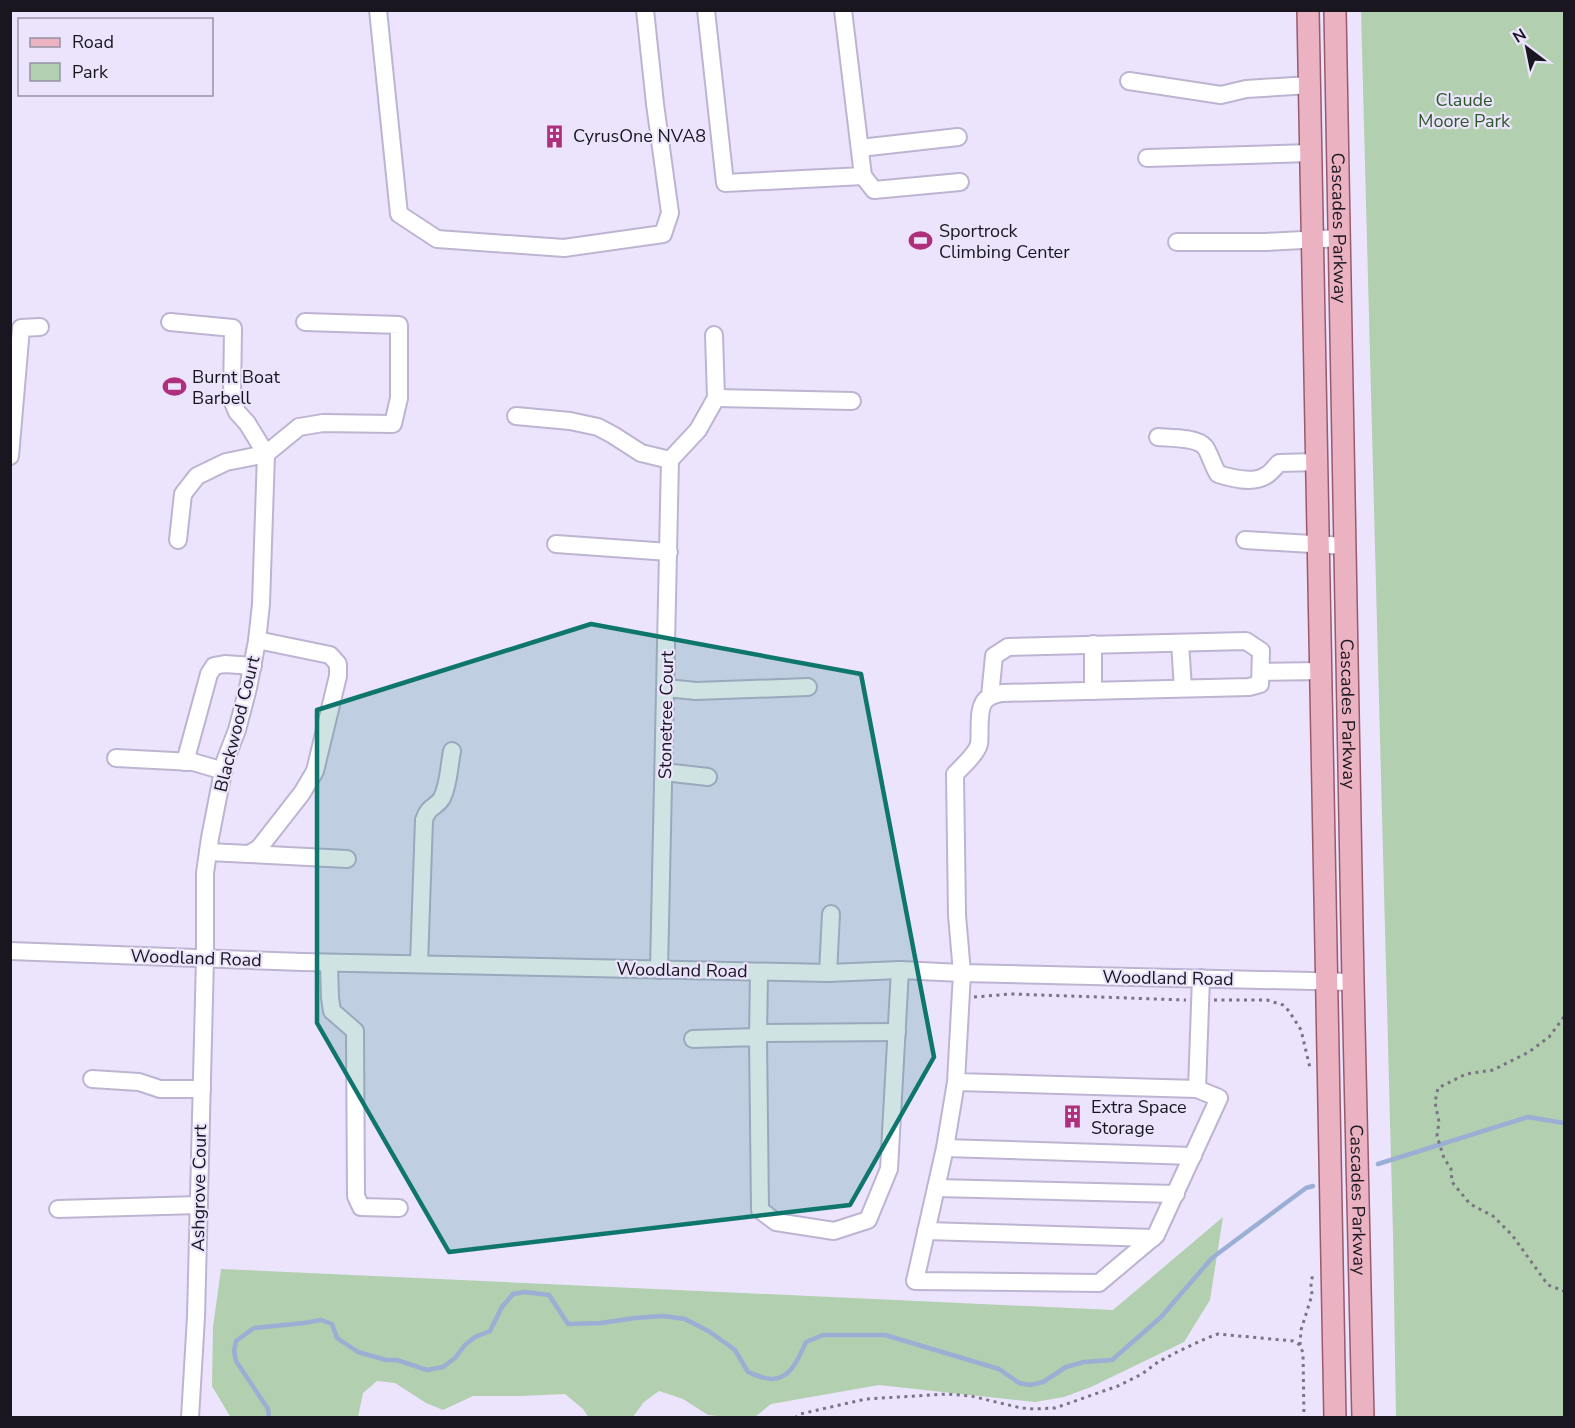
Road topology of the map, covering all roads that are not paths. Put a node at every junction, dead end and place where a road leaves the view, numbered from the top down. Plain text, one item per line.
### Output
1 (378, 10) edge
2 (645, 10) edge
3 (705, 10) edge
4 (843, 10) edge
5 (1308, 10) edge
6 (1335, 10) edge
7 (1129, 81) dead end
8 (1310, 85) junction
9 (958, 137) dead end
10 (860, 148) junction
11 (1311, 153) junction
12 (1147, 158) dead end
13 (863, 176) junction
14 (960, 182) dead end
15 (1340, 238) junction
16 (1312, 240) junction
17 (1177, 242) dead end
18 (170, 322) dead end
19 (306, 322) dead end
20 (40, 327) dead end
21 (714, 335) dead end
22 (716, 398) junction
23 (852, 401) dead end
24 (516, 416) dead end
25 (1158, 437) dead end
26 (266, 454) junction
27 (10, 456) edge
28 (670, 460) junction
29 (1317, 462) junction
30 (178, 540) dead end
31 (1245, 540) dead end
32 (556, 544) dead end
33 (1318, 545) junction
34 (1345, 546) junction
35 (669, 552) junction
36 (257, 639) junction
37 (1180, 643) junction
38 (1093, 644) junction
39 (253, 666) junction
40 (1321, 671) junction
41 (1261, 672) junction
42 (808, 687) dead end
43 (666, 688) junction
44 (1183, 688) junction
45 (1093, 691) junction
46 (990, 696) junction
47 (452, 751) dead end
48 (116, 758) dead end
49 (186, 762) junction
50 (224, 771) junction
51 (664, 772) junction
52 (708, 777) dead end
53 (208, 852) junction
54 (249, 854) junction
55 (347, 859) dead end
56 (831, 914) dead end
57 (10, 951) edge
58 (205, 958) junction
59 (329, 963) junction
60 (419, 964) junction
61 (659, 970) junction
62 (900, 970) junction
63 (759, 972) junction
64 (828, 973) junction
65 (962, 973) junction
66 (1201, 978) junction
67 (1326, 982) junction
68 (1353, 982) junction
69 (897, 1032) junction
70 (758, 1035) junction
71 (693, 1039) dead end
72 (92, 1078) dead end
73 (956, 1082) junction
74 (202, 1089) junction
75 (1197, 1089) junction
76 (945, 1148) junction
77 (1193, 1156) junction
78 (936, 1188) junction
79 (1176, 1194) junction
80 (199, 1205) junction
81 (399, 1208) dead end
82 (58, 1209) dead end
83 (926, 1231) junction
84 (1153, 1238) junction
85 (190, 1418) edge
86 (1335, 1418) edge
87 (1363, 1418) edge

1 - 2 street
3 - 13 street
4 - 10 street
5 - 8 main road, Cascades Parkway
6 - 15 main road, Cascades Parkway
7 - 8 street
8 - 11 main road, Cascades Parkway
9 - 10 street
10 - 13 street
11 - 12 street
11 - 16 main road, Cascades Parkway
13 - 14 street
15 - 16 street
15 - 34 main road, Cascades Parkway
16 - 17 street
16 - 29 main road, Cascades Parkway
18 - 26 street
19 - 26 street
20 - 27 street
21 - 22 street
22 - 23 street
22 - 28 street
24 - 28 street
25 - 29 street
26 - 30 street
26 - 36 street, Blackwood Court
28 - 35 street, Stonetree Court
29 - 33 main road, Cascades Parkway
31 - 33 street
32 - 35 street
33 - 34 street
33 - 40 main road, Cascades Parkway
34 - 68 main road, Cascades Parkway
35 - 43 street, Stonetree Court
36 - 39 street, Blackwood Court
36 - 54 street
37 - 38 street
37 - 41 street
37 - 44 street
38 - 45 street
38 - 46 street
39 - 49 street
39 - 50 street, Blackwood Court
40 - 41 street
40 - 67 main road, Cascades Parkway
41 - 44 street
42 - 43 street
43 - 51 street, Stonetree Court
44 - 45 street
45 - 46 street
46 - 65 street
47 - 60 street
48 - 49 street
49 - 50 street
50 - 53 street, Blackwood Court
51 - 52 street
51 - 61 street, Stonetree Court
53 - 54 street
53 - 58 street, Blackwood Court
54 - 55 street
56 - 64 street
57 - 58 street, Woodland Road
58 - 59 street, Woodland Road
58 - 74 street, Ashgrove Court
59 - 60 street, Woodland Road
59 - 81 street
60 - 61 street, Woodland Road
61 - 63 street, Woodland Road
62 - 64 street, Woodland Road
62 - 65 street, Woodland Road
62 - 69 street
63 - 64 street, Woodland Road
63 - 70 street
65 - 66 street, Woodland Road
65 - 73 street
66 - 67 street, Woodland Road
66 - 75 street
67 - 68 street, Woodland Road
67 - 86 main road, Cascades Parkway
68 - 87 main road, Cascades Parkway
69 - 70 street
69 - 70 street
70 - 71 street
72 - 74 street
73 - 75 street
73 - 76 street
74 - 80 street, Ashgrove Court
75 - 77 street
76 - 77 street
76 - 78 street
77 - 79 street
78 - 79 street
78 - 83 street
79 - 84 street
80 - 82 street
80 - 85 street, Ashgrove Court
83 - 84 street
83 - 84 street

